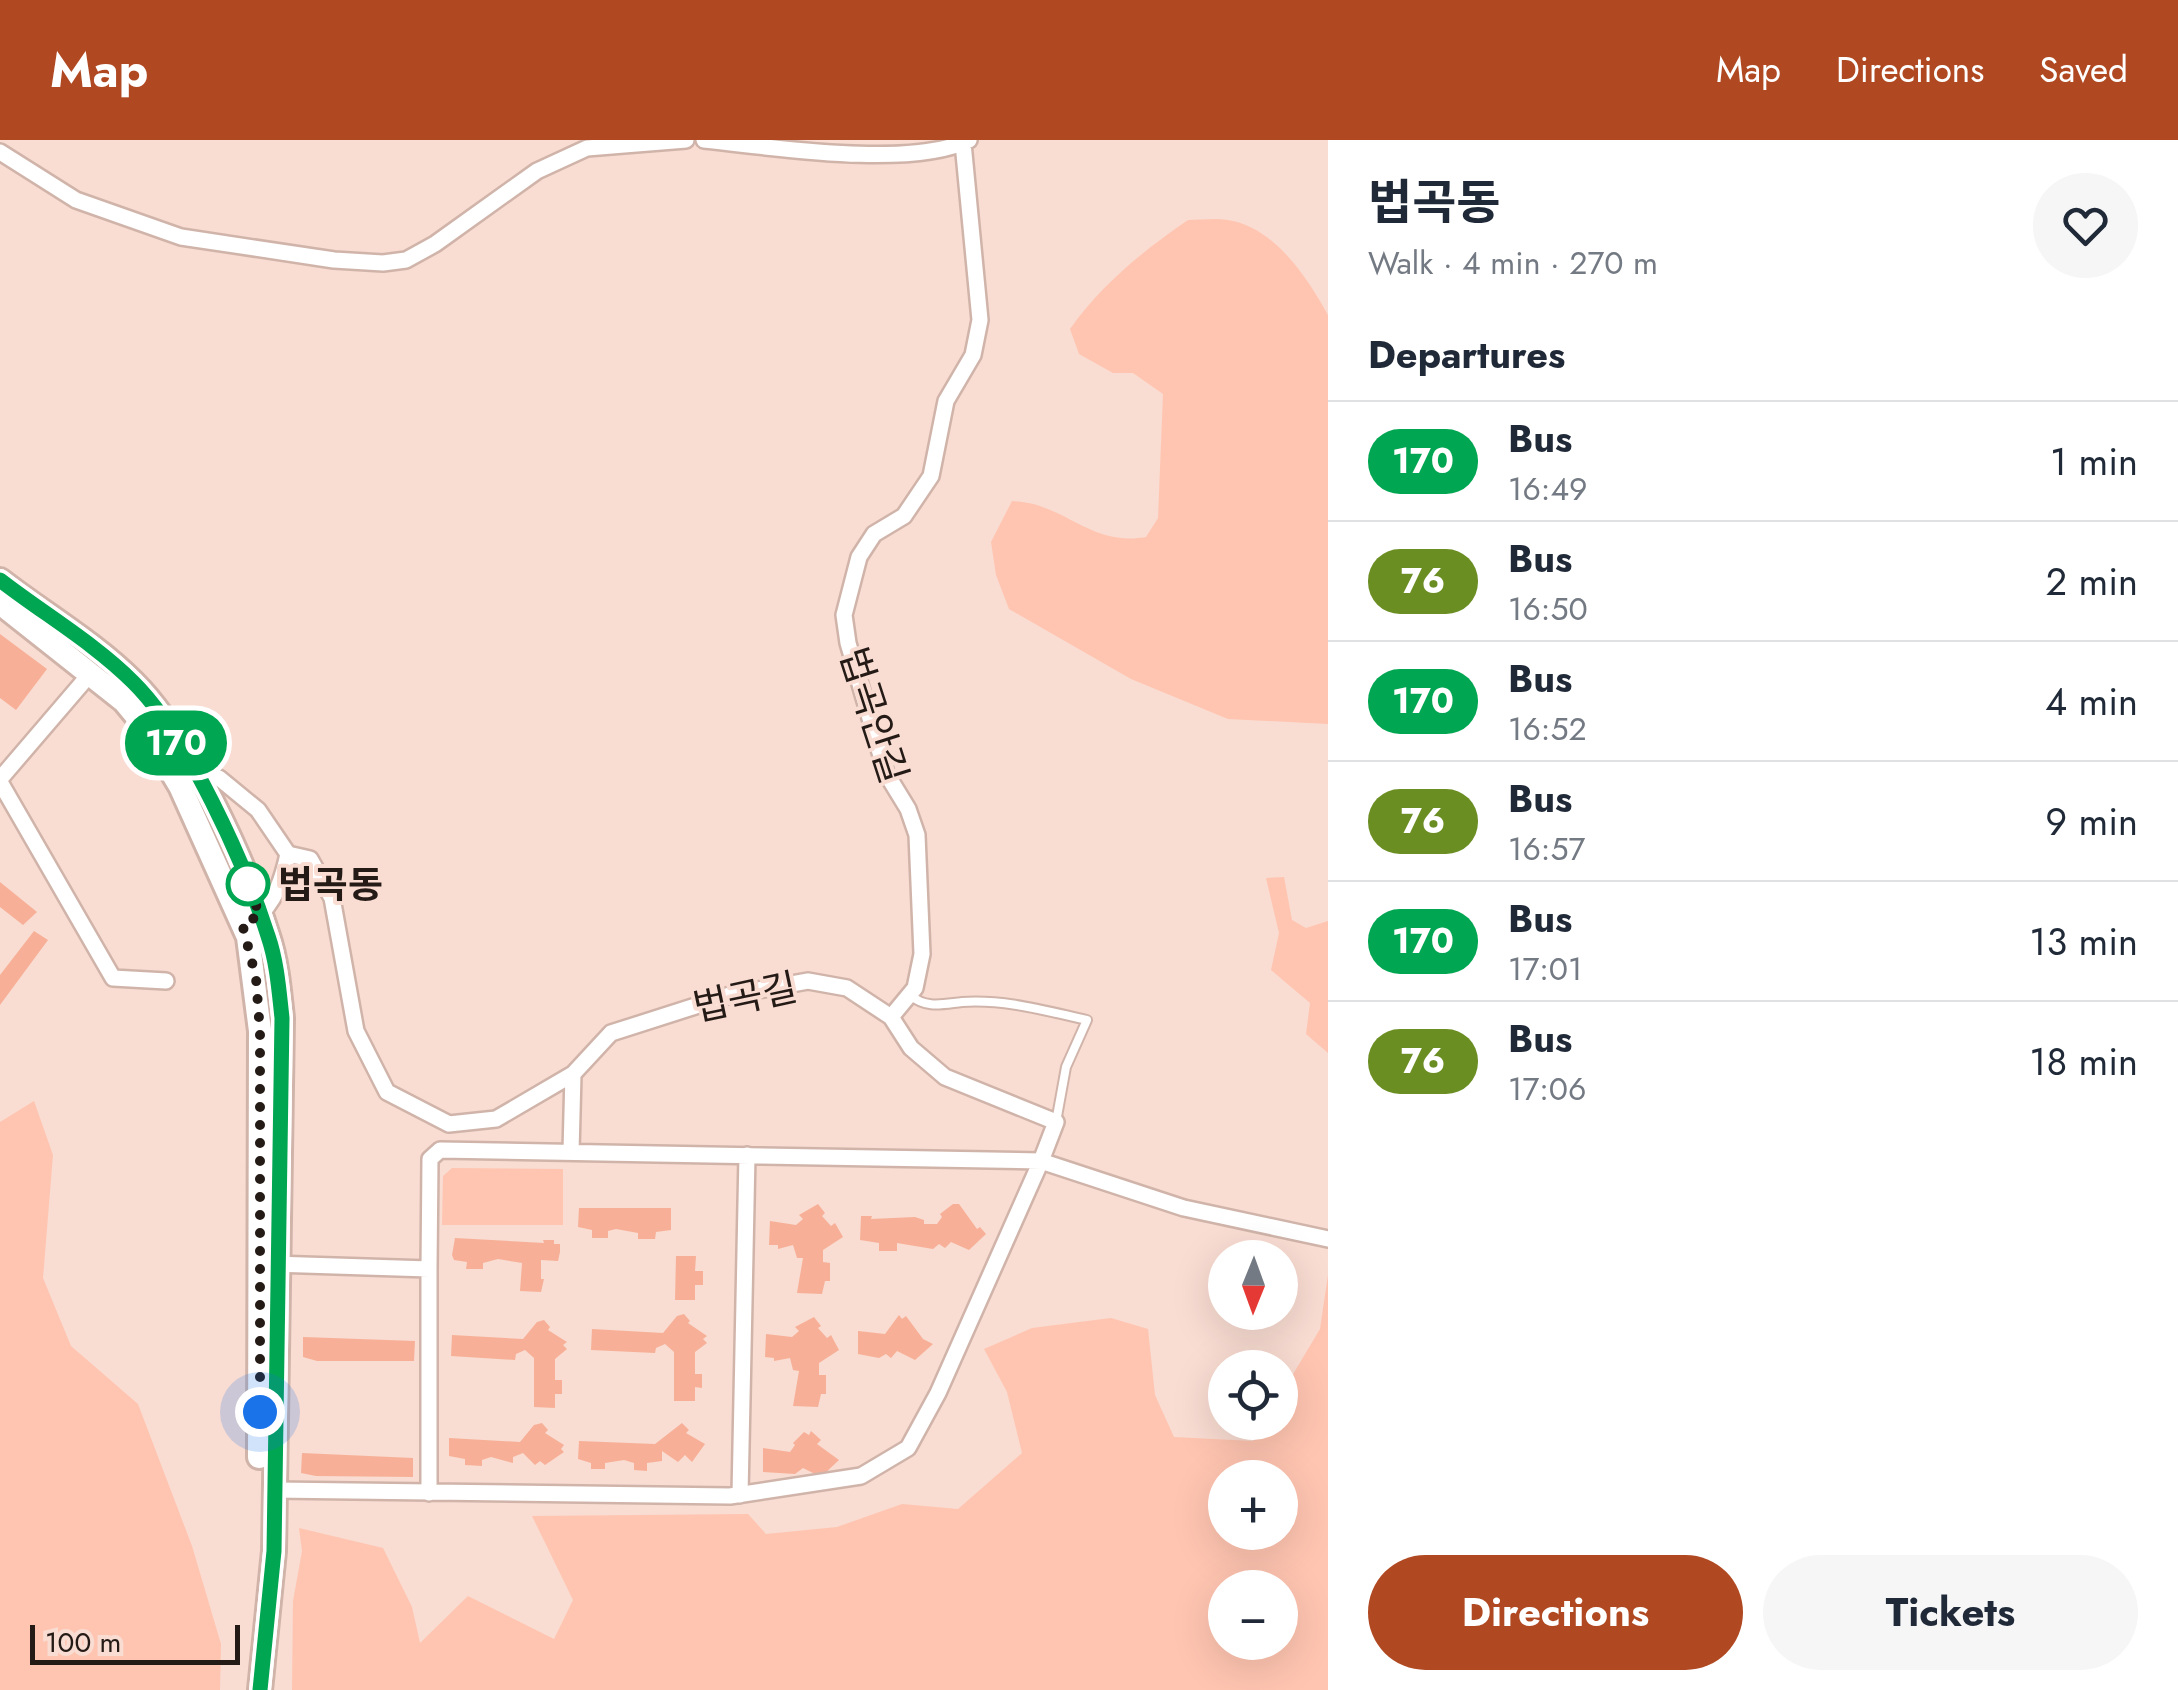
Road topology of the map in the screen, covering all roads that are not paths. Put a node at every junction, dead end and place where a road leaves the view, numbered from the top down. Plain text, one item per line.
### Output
1 (686, 140) edge
2 (704, 140) edge
3 (966, 142) edge
4 (0, 152) edge
5 (0, 580) edge
6 (0, 602) edge
7 (90, 674) junction
8 (0, 780) edge
9 (189, 782) junction
10 (288, 854) junction
11 (252, 920) junction
12 (166, 981) dead end
13 (910, 995) junction
14 (891, 1017) junction
15 (573, 1074) junction
16 (1056, 1122) junction
17 (571, 1152) junction
18 (747, 1155) junction
19 (1041, 1160) junction
20 (1328, 1239) edge
21 (268, 1264) junction
22 (429, 1269) junction
23 (274, 1490) junction
24 (429, 1493) junction
25 (740, 1496) junction
26 (245, 1690) edge
27 (260, 1690) edge

1 - 4 street
2 - 3 street
3 - 13 street, 법곡안길
5 - 9 main road
6 - 7 main road
7 - 8 street
7 - 9 main road
8 - 12 street
9 - 10 street, 법곡길
9 - 11 main road
10 - 11 street
10 - 15 street, 법곡길
11 - 21 main road
13 - 14 street, 법곡안길
13 - 16 lane
14 - 15 street, 법곡길
14 - 16 street, 법곡길
15 - 17 street
16 - 19 street
17 - 18 street
17 - 22 street
18 - 19 street
18 - 25 street
19 - 20 street
19 - 25 street
21 - 22 street
21 - 23 main road
21 - 26 main road
22 - 24 street
23 - 24 street
23 - 27 main road
24 - 25 street

